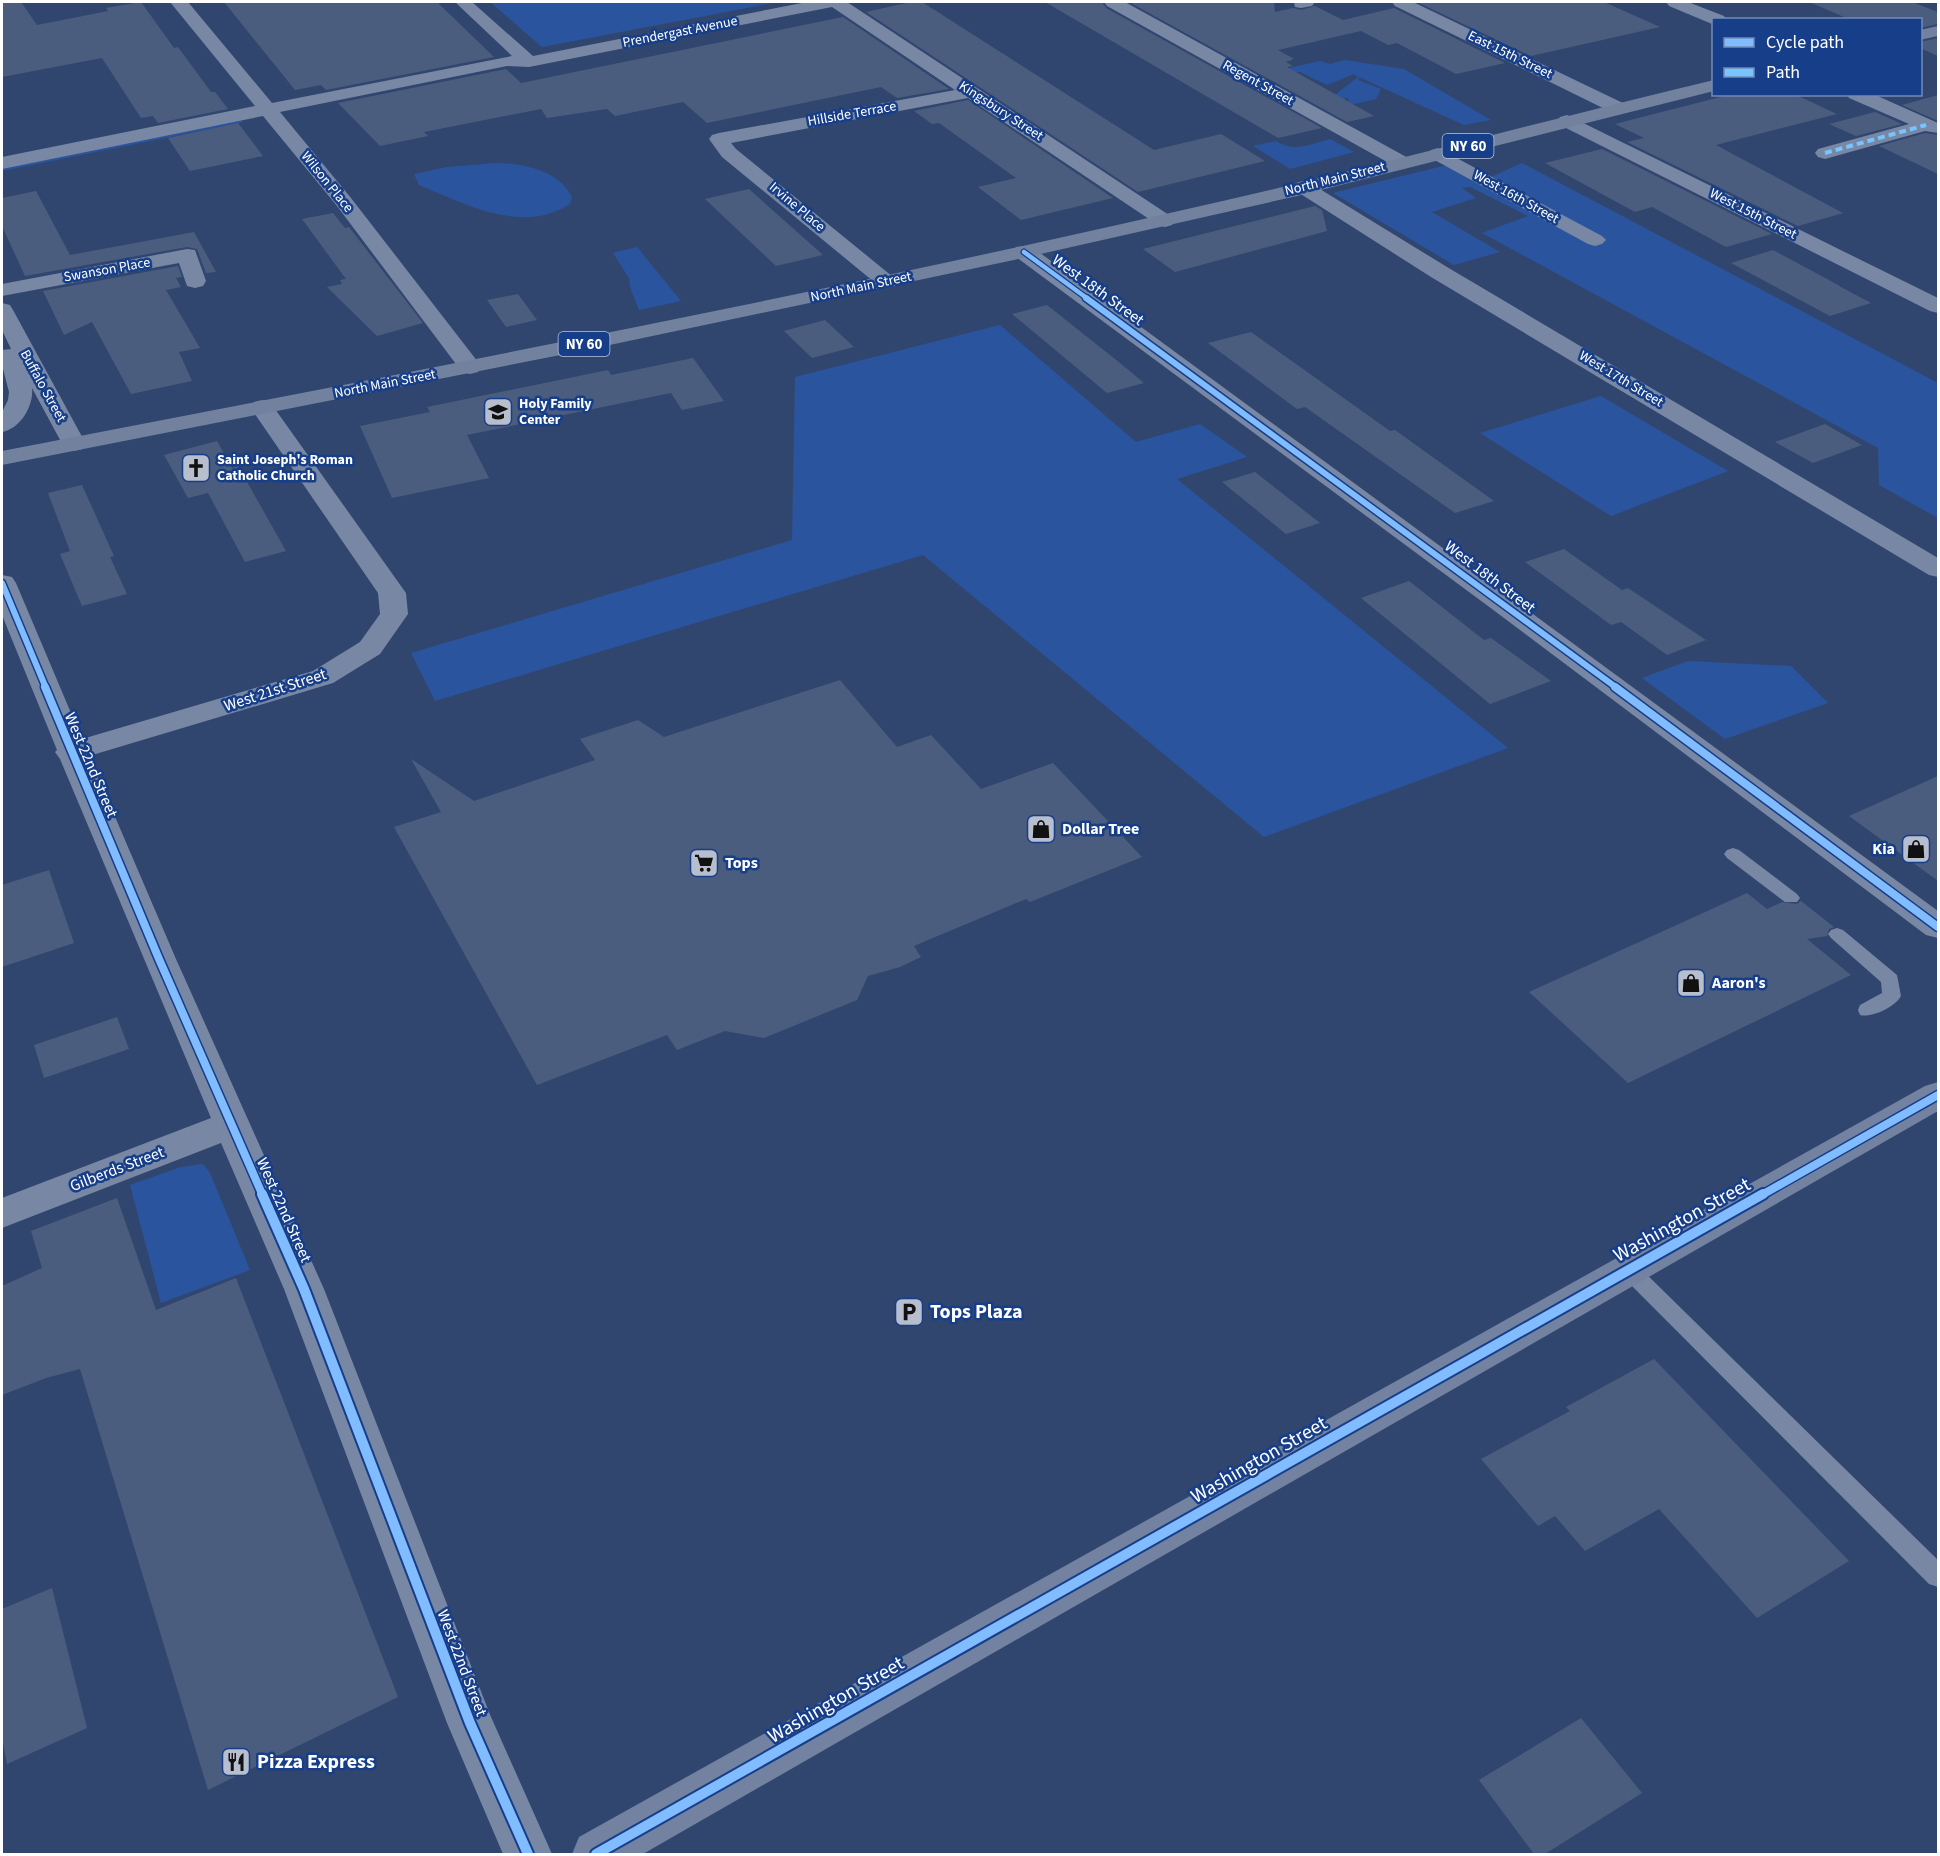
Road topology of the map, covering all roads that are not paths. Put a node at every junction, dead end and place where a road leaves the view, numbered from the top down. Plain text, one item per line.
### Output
1 (179, 2) edge
2 (464, 2) edge
3 (825, 2) edge
4 (1113, 2) edge
5 (1401, 2) edge
6 (1675, 2) edge
7 (1713, 18) edge
8 (1938, 31) edge
9 (1922, 35) edge
10 (530, 62) junction
11 (1712, 85) edge
12 (972, 92) junction
13 (1861, 96) edge
14 (1618, 108) junction
15 (272, 114) junction
16 (1568, 121) junction
17 (1932, 127) edge
18 (731, 136) joint
19 (1825, 153) dead end
20 (1438, 154) junction
21 (2, 163) edge
22 (1403, 163) junction
23 (2, 174) edge
24 (1303, 187) junction
25 (1165, 221) junction
26 (1595, 240) dead end
27 (1024, 252) junction
28 (195, 281) dead end
29 (887, 281) junction
30 (2, 290) edge
31 (1938, 306) edge
32 (6, 320) edge
33 (470, 367) junction
34 (262, 408) junction
35 (2, 425) edge
36 (74, 444) junction
37 (2, 458) edge
38 (1938, 569) edge
39 (2, 583) edge
40 (70, 752) junction
41 (1733, 854) dead end
42 (1791, 898) dead end
43 (1938, 927) edge
44 (1837, 934) dead end
45 (1867, 1010) dead end
46 (1938, 1095) edge
47 (232, 1124) junction
48 (2, 1213) edge
49 (1628, 1269) junction
50 (1938, 1576) edge
51 (528, 1854) edge
52 (596, 1854) edge

1 - 15 street, Wilson Place
2 - 10 street
3 - 10 street, Prendergast Avenue
3 - 12 street, Kingsbury Street
4 - 22 street, Regent Street
5 - 14 street, East 15th Street
6 - 7 street
8 - 9 highway
10 - 15 street, Prendergast Avenue
11 - 14 highway, North Main Street / NY 60
12 - 18 street, Hillside Terrace
12 - 25 street, Kingsbury Street
13 - 17 street
14 - 16 highway, North Main Street / NY 60
15 - 21 street
15 - 23 street
15 - 33 street, Wilson Place
16 - 20 highway, North Main Street / NY 60
16 - 31 street, West 15th Street
17 - 19 street
18 - 29 street, Irvine Place
20 - 22 highway, North Main Street / NY 60
20 - 26 street, West 16th Street
22 - 24 highway, North Main Street / NY 60
24 - 25 highway, North Main Street / NY 60
24 - 38 street, West 17th Street
25 - 27 highway, North Main Street / NY 60
27 - 29 highway, North Main Street / NY 60
27 - 43 street, West 18th Street
28 - 30 street, Swanson Place
29 - 33 highway, North Main Street / NY 60
32 - 35 street, Buffalo Street
32 - 36 street, Buffalo Street
33 - 34 highway, North Main Street / NY 60
34 - 36 highway, North Main Street / NY 60
34 - 40 street, West 21st Street
36 - 37 highway, North Main Street / NY 60
39 - 40 street, West 22nd Street
40 - 47 street, West 22nd Street
41 - 42 lane
44 - 45 lane
46 - 49 main road, Washington Street
47 - 48 street, Gilberds Street
47 - 51 street, West 22nd Street
49 - 50 lane
49 - 52 main road, Washington Street

